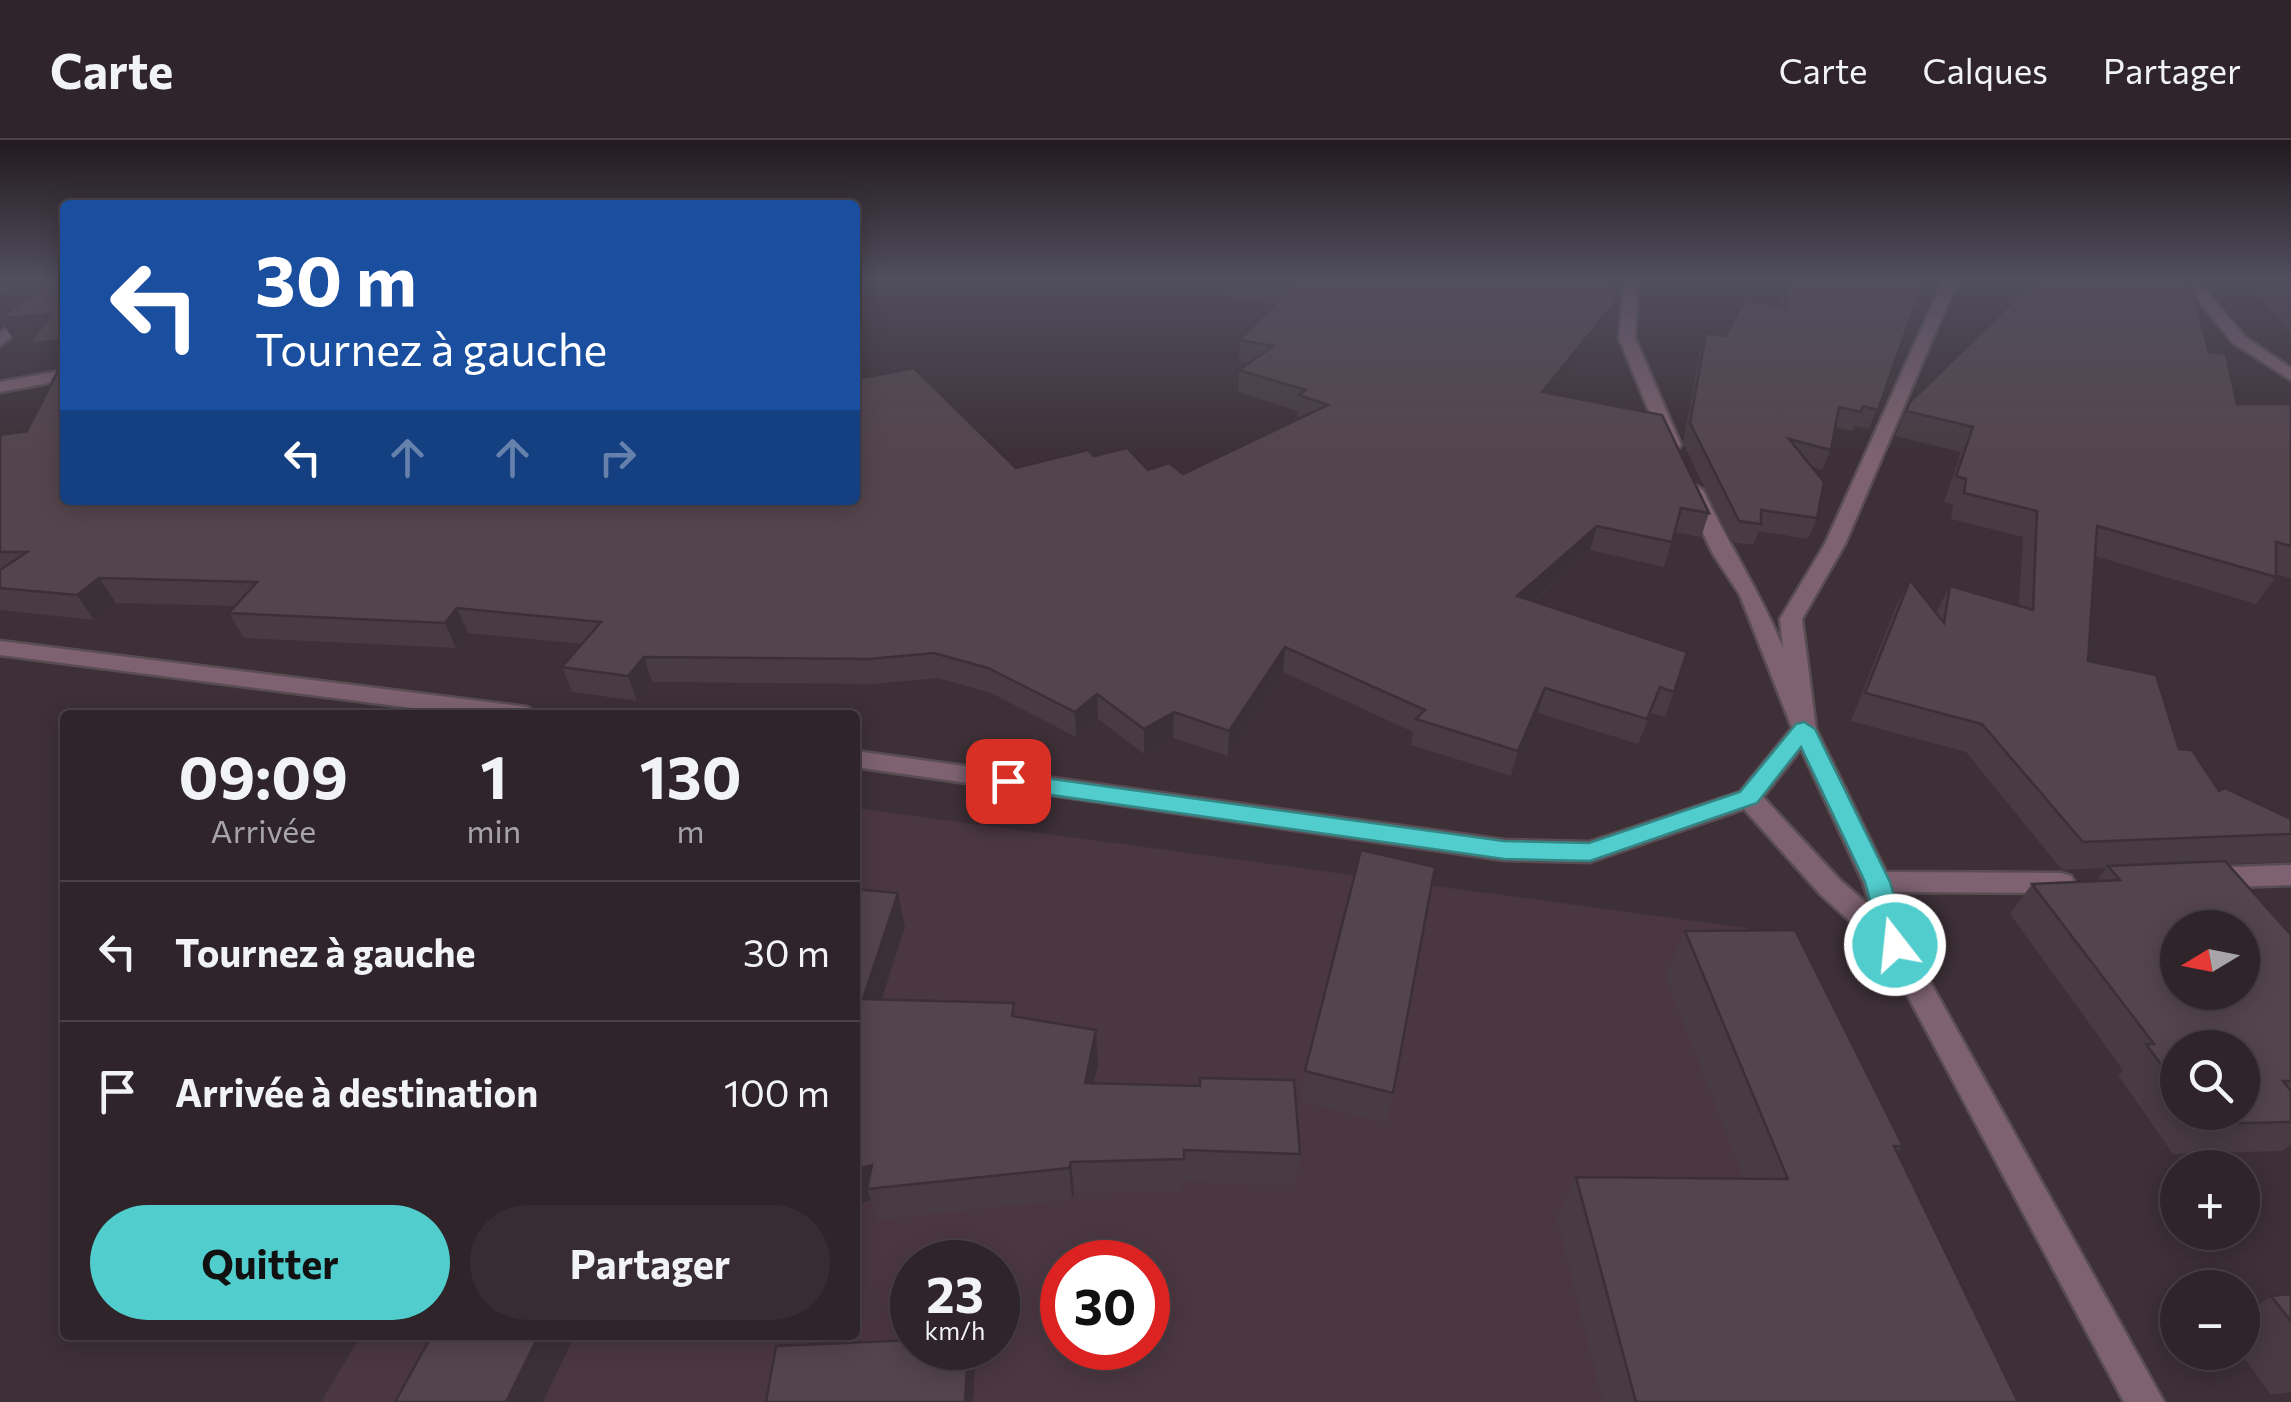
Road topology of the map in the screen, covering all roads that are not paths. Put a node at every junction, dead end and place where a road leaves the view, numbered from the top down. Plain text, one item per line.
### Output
1 (1627, 338) edge
2 (1925, 338) edge
3 (2237, 338) edge
4 (2291, 375) edge
5 (60, 376) edge
6 (0, 388) edge
7 (0, 648) edge
8 (488, 710) edge
9 (1804, 729) junction
10 (860, 761) edge
11 (1748, 798) junction
12 (2291, 875) edge
13 (2175, 879) edge
14 (1877, 882) junction
15 (2098, 882) edge
16 (1895, 945) junction
17 (2145, 1402) edge

1 - 9 street
2 - 9 street
3 - 4 street
5 - 6 street
7 - 8 street
9 - 11 street
9 - 14 street
10 - 11 street
11 - 16 street
12 - 13 street
14 - 15 street
14 - 16 street
16 - 17 street

